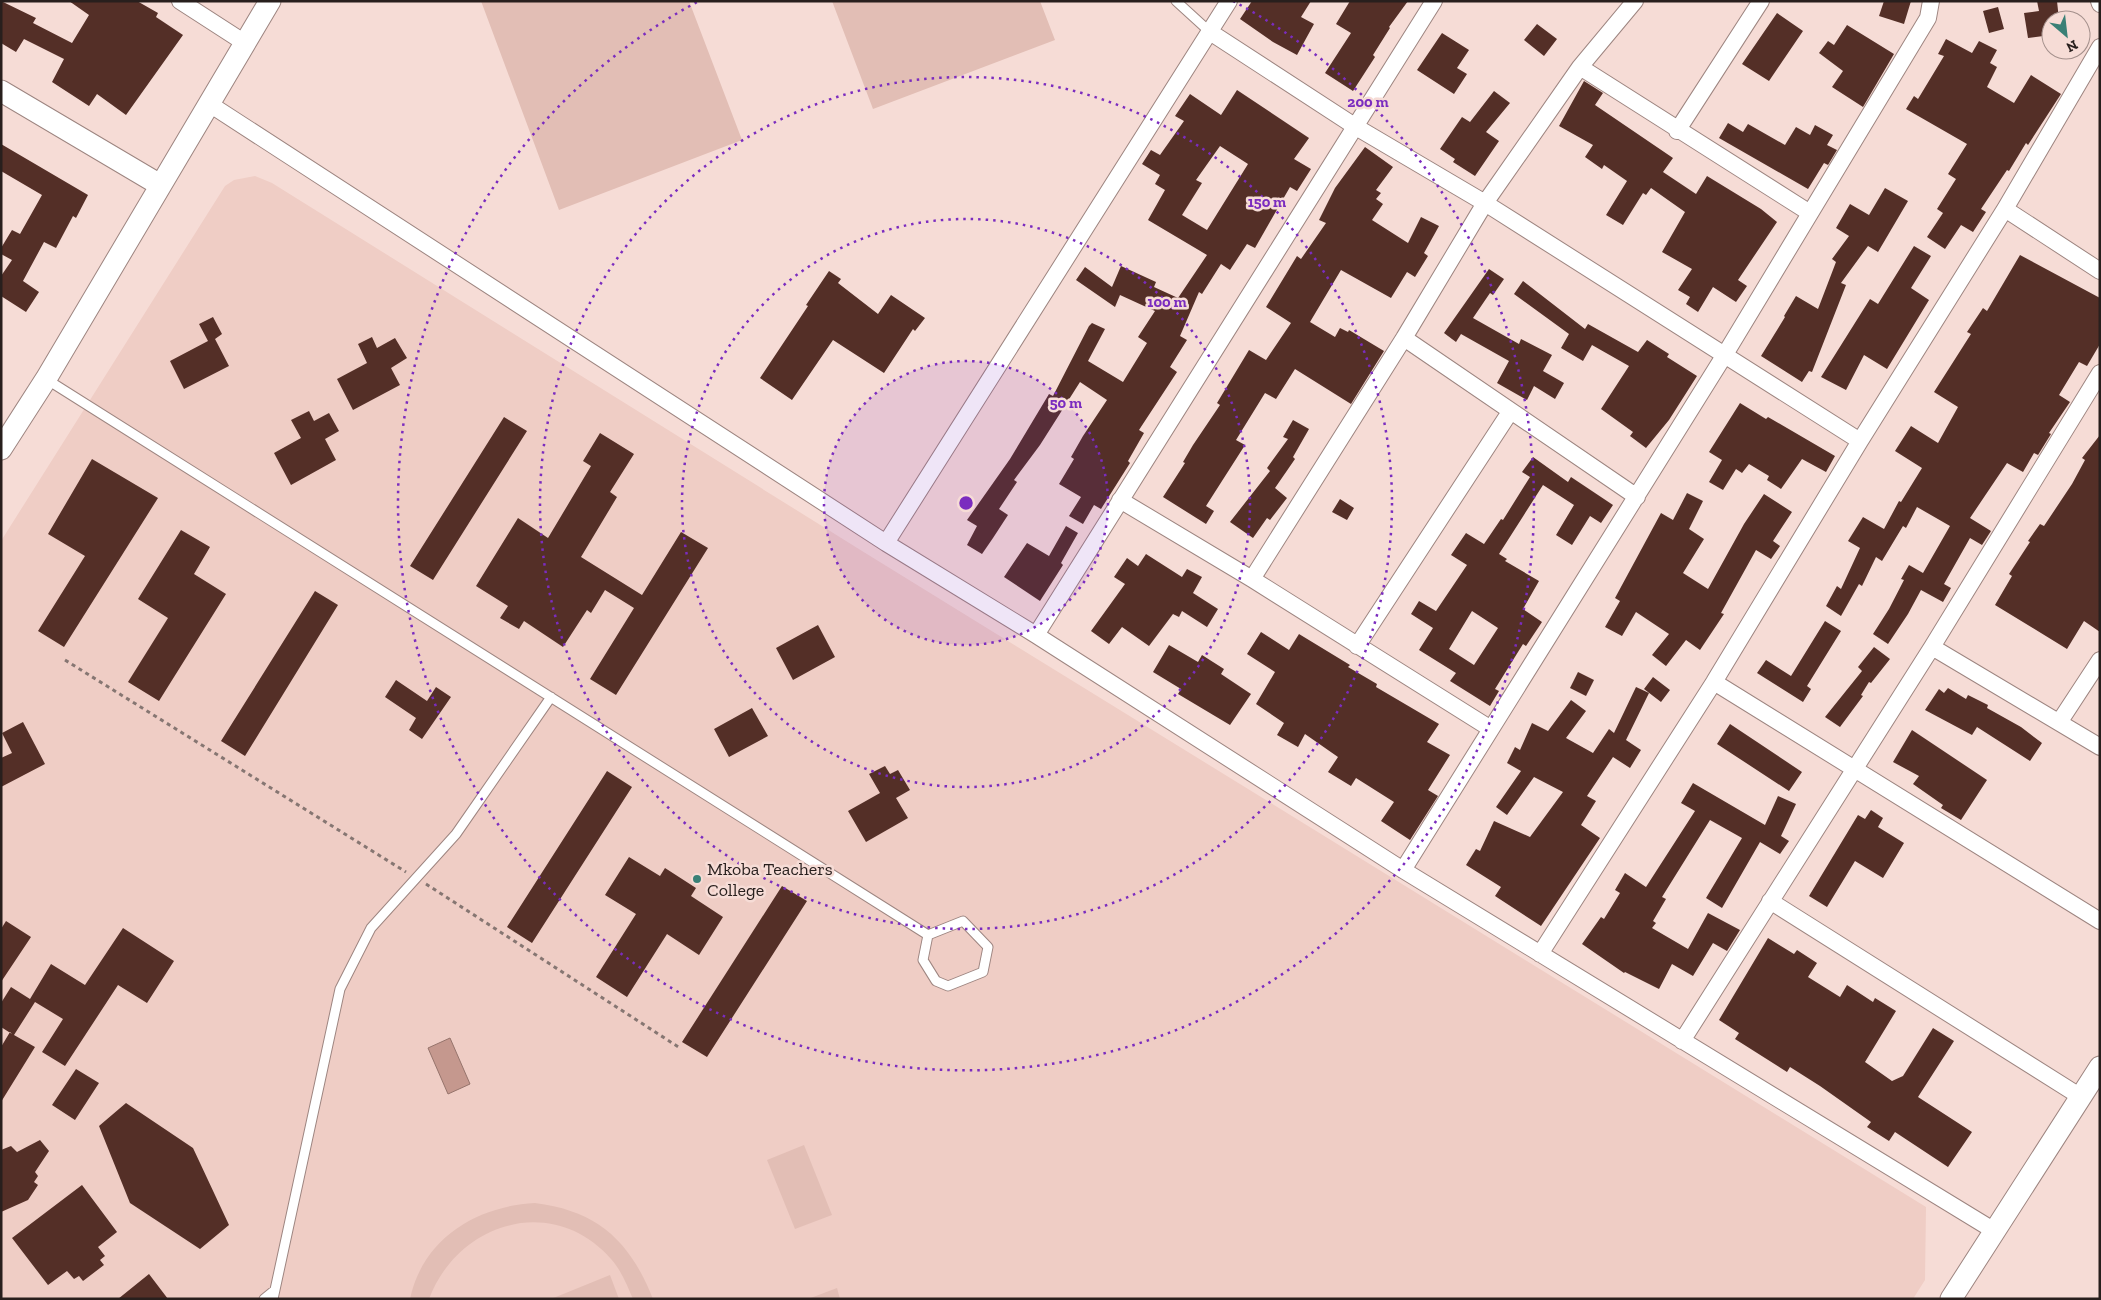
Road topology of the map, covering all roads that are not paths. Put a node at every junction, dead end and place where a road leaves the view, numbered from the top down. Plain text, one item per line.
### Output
1 (180, 1) edge
2 (270, 1) edge
3 (1176, 1) edge
4 (1229, 1) edge
5 (1434, 1) edge
6 (1635, 1) edge
7 (1761, 1) edge
8 (1931, 1) edge
9 (1210, 32) junction
10 (245, 43) junction
11 (2100, 47) edge
12 (1580, 67) junction
13 (1, 91) edge
14 (208, 103) junction
15 (1356, 127) junction
16 (1677, 131) junction
17 (160, 185) junction
18 (1485, 203) junction
19 (2005, 209) junction
20 (1810, 213) junction
21 (2100, 271) edge
22 (1404, 338) junction
23 (1724, 356) junction
24 (2100, 373) edge
25 (46, 379) junction
26 (1510, 412) junction
27 (1860, 441) junction
28 (1, 449) edge
29 (1637, 497) junction
30 (1120, 500) junction
31 (886, 543) junction
32 (1252, 579) junction
33 (1036, 635) junction
34 (1356, 646) junction
35 (1932, 647) junction
36 (2100, 660) edge
37 (1714, 682) junction
38 (551, 697) junction
39 (2060, 721) junction
40 (1491, 729) junction
41 (2100, 747) edge
42 (1853, 769) junction
43 (1403, 870) junction
44 (1770, 901) junction
45 (2100, 921) edge
46 (928, 935) junction
47 (1540, 954) junction
48 (1682, 1041) junction
49 (2100, 1067) edge
50 (2081, 1096) junction
51 (1993, 1230) junction
52 (274, 1294) edge
53 (264, 1299) edge
54 (1951, 1299) edge

1 - 10 street
2 - 10 street
3 - 9 lane
4 - 9 street
5 - 15 street
6 - 12 street
7 - 16 street
8 - 20 street
9 - 15 street
9 - 31 street
10 - 14 street
11 - 19 street
12 - 16 street
12 - 18 street
13 - 17 street
14 - 17 street
14 - 31 street
15 - 18 street
15 - 30 street
16 - 20 street
17 - 25 street
18 - 22 street
18 - 23 street
19 - 21 street
19 - 27 street
20 - 23 street
22 - 26 street
22 - 32 street
23 - 27 street
23 - 29 street
24 - 35 street
25 - 28 street
25 - 38 lane
26 - 29 street
26 - 34 street
27 - 37 street
29 - 40 street
30 - 32 street
30 - 33 street
31 - 33 street
32 - 34 street
33 - 43 street
34 - 40 street
35 - 39 street
35 - 42 street
36 - 39 street
37 - 42 street
37 - 47 street
38 - 46 lane
38 - 52 lane
39 - 41 street
40 - 43 street
42 - 44 street
42 - 45 street
43 - 47 street
44 - 48 street
44 - 50 street
46 - 46 lane
47 - 48 street
48 - 51 street
49 - 50 street
50 - 51 street
51 - 54 street
52 - 53 lane

